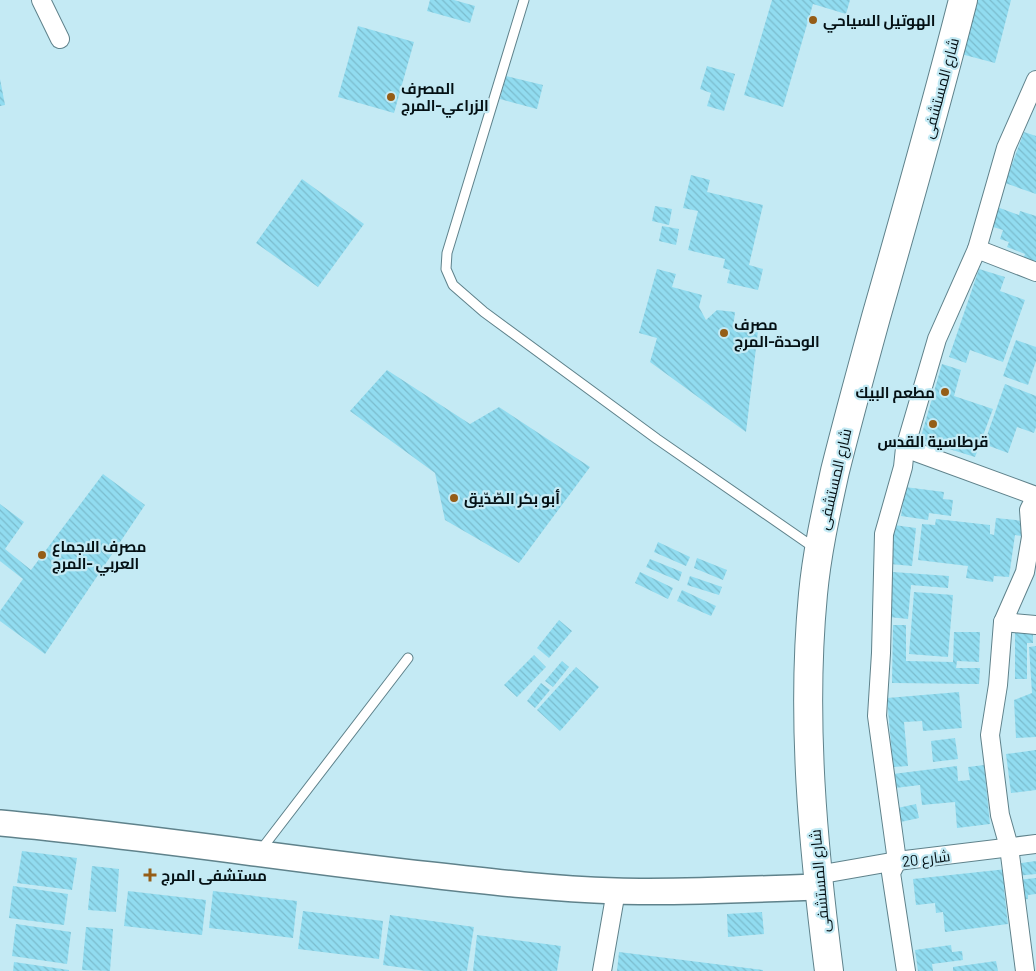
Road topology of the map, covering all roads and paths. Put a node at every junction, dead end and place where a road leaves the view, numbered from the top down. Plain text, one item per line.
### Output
1 (41, 0) edge
2 (524, 0) edge
3 (963, 0) edge
4 (60, 39) dead end
5 (1036, 80) edge
6 (1030, 110) edge
7 (977, 250) junction
8 (1036, 272) edge
9 (906, 448) junction
10 (1036, 496) edge
11 (818, 550) junction
12 (1003, 622) junction
13 (1036, 625) edge
14 (408, 658) dead end
15 (0, 823) edge
16 (1036, 844) edge
17 (1008, 847) junction
18 (258, 853) junction
19 (897, 861) junction
20 (818, 881) junction
21 (616, 891) junction
22 (602, 971) edge
23 (829, 971) edge
24 (906, 971) edge
25 (1025, 971) edge

1 - 4 street
2 - 11 lane
3 - 11 highway, شارع المستشفى
5 - 6 street
6 - 7 street
7 - 8 street
7 - 9 street
9 - 10 street
9 - 19 street
10 - 12 street
11 - 20 highway, شارع المستشفى
12 - 13 street
12 - 17 street
14 - 18 lane
15 - 18 street
16 - 17 street, شارع 20
17 - 19 street, شارع 20
17 - 25 street
18 - 21 street
19 - 20 street, شارع 20
19 - 24 street
20 - 21 street
20 - 23 highway, شارع المستشفى
21 - 22 street

